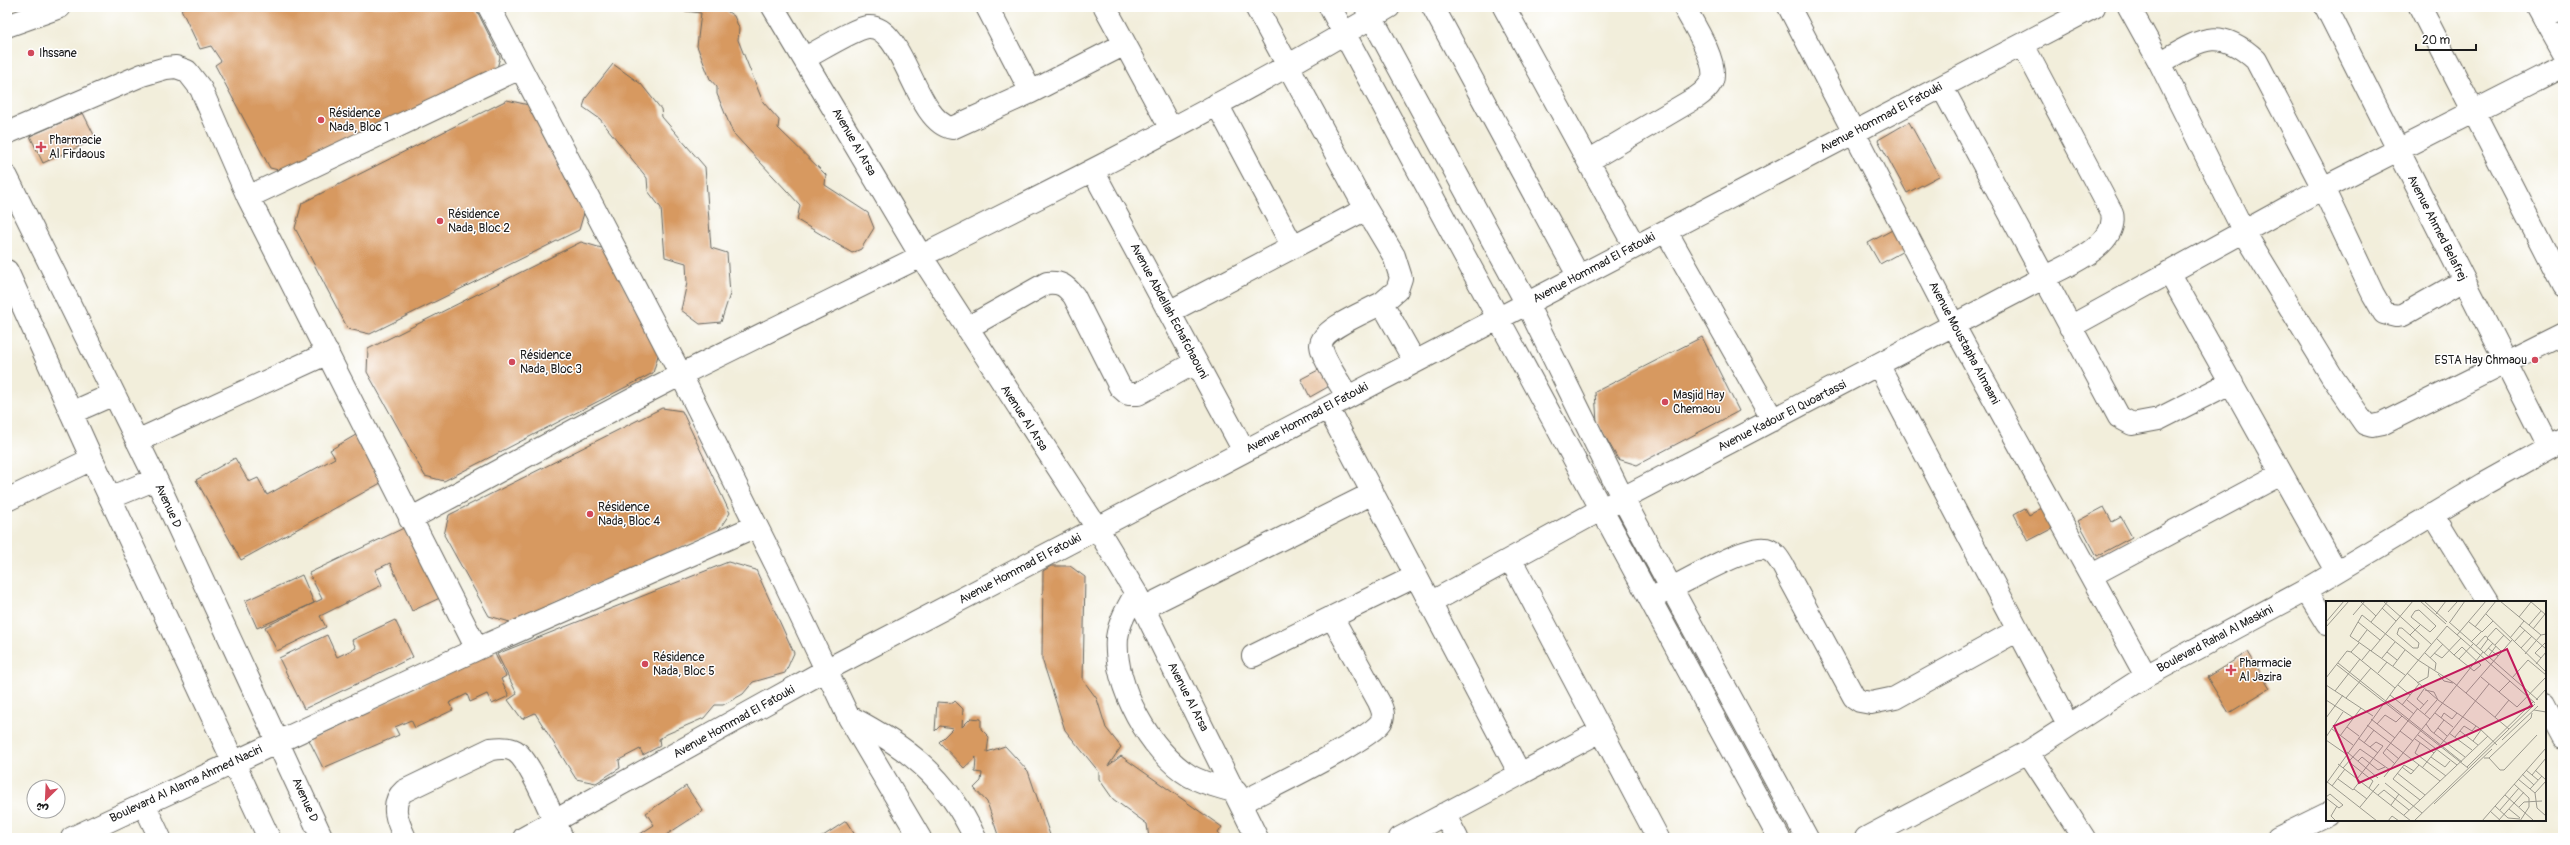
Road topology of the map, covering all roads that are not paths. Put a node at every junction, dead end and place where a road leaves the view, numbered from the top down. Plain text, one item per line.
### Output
1 (60, 7) edge
2 (490, 7) edge
3 (773, 7) edge
4 (987, 7) edge
5 (1106, 7) edge
6 (1256, 7) edge
7 (1330, 7) edge
8 (1433, 7) edge
9 (1504, 7) edge
10 (1684, 7) edge
11 (1789, 7) edge
12 (2094, 7) edge
13 (2128, 7) edge
14 (2326, 7) edge
15 (2420, 7) edge
16 (2563, 7) edge
17 (1376, 10) edge
18 (2541, 12) edge
19 (7, 26) edge
20 (1344, 34) junction
21 (1125, 44) junction
22 (2022, 45) junction
23 (2563, 52) edge
24 (805, 58) junction
25 (2160, 63) junction
26 (1288, 66) junction
27 (2563, 66) edge
28 (520, 68) junction
29 (1942, 87) junction
30 (1032, 92) junction
31 (1217, 104) junction
32 (2475, 112) junction
33 (1171, 129) junction
34 (1854, 132) junction
35 (7, 133) edge
36 (2398, 150) junction
37 (1588, 161) junction
38 (1093, 171) junction
39 (7, 177) edge
40 (2323, 188) junction
41 (248, 197) junction
42 (1366, 209) junction
43 (1666, 231) junction
44 (2244, 232) junction
45 (1293, 247) junction
46 (1635, 247) junction
47 (921, 256) junction
48 (7, 271) edge
49 (2169, 272) junction
50 (1579, 276) junction
51 (2043, 278) junction
52 (2463, 281) junction
53 (2563, 286) edge
54 (1382, 303) junction
55 (1527, 304) junction
56 (1169, 312) junction
57 (1499, 318) junction
58 (1954, 326) junction
59 (2070, 327) junction
60 (966, 328) junction
61 (2563, 334) edge
62 (328, 353) junction
63 (1196, 362) junction
64 (1415, 362) junction
65 (2504, 364) junction
66 (1878, 366) junction
67 (681, 375) junction
68 (2232, 382) junction
69 (114, 394) junction
70 (1348, 397) junction
71 (1328, 408) junction
72 (71, 413) junction
73 (1773, 420) junction
74 (137, 441) junction
75 (2556, 444) edge
76 (1244, 451) junction
77 (92, 460) junction
78 (2281, 474) junction
79 (156, 479) junction
80 (1373, 493) junction
81 (110, 498) junction
82 (1623, 499) junction
83 (7, 500) edge
84 (1602, 509) junction
85 (2433, 514) junction
86 (410, 519) junction
87 (756, 526) junction
88 (1097, 528) junction
89 (1511, 560) junction
90 (2336, 571) junction
91 (2092, 575) junction
92 (1416, 576) junction
93 (1673, 588) junction
94 (2306, 590) junction
95 (1650, 599) junction
96 (1140, 601) junction
97 (2486, 601) edge
98 (1430, 603) junction
99 (1332, 617) junction
100 (2326, 622) edge
101 (2018, 630) junction
102 (477, 649) junction
103 (1253, 656) dead end
104 (826, 670) junction
105 (2146, 676) junction
106 (2546, 706) edge
107 (848, 716) junction
108 (2068, 725) junction
109 (1602, 731) junction
110 (2563, 738) edge
111 (278, 740) junction
112 (2028, 752) junction
113 (234, 761) junction
114 (1520, 774) junction
115 (1239, 798) junction
116 (144, 804) junction
117 (1444, 814) junction
118 (2326, 814) edge
119 (559, 830) edge
120 (72, 838) edge
121 (160, 838) edge
122 (269, 838) edge
123 (322, 838) edge
124 (405, 838) edge
125 (524, 838) edge
126 (920, 838) edge
127 (975, 838) edge
128 (1257, 838) edge
129 (1400, 838) edge
130 (1457, 838) edge
131 (1658, 838) edge
132 (1778, 838) edge
133 (1806, 838) edge
134 (1866, 838) edge
135 (2084, 838) edge
136 (2278, 838) edge

1 - 19 street
2 - 28 street
3 - 24 street, Avenue Al Arsa
4 - 30 street
5 - 21 street
6 - 26 street
7 - 20 street
8 - 50 street
9 - 37 street
10 - 37 street
11 - 34 street, Avenue Moustapha Almaani
12 - 22 street, Avenue Hommad El Fatouki
13 - 25 street
14 - 36 street, Avenue Ahmed Belafrej
15 - 32 street
16 - 18 street
17 - 20 street
17 - 55 street
18 - 23 street
20 - 26 street
20 - 57 street
21 - 30 street
21 - 33 street
22 - 29 street, Avenue Hommad El Fatouki
22 - 51 street, Avenue Kadour El Quoartassi
24 - 30 street
24 - 47 street, Avenue Al Arsa
25 - 40 street
25 - 44 street
26 - 31 street
26 - 42 street
27 - 32 street
28 - 41 street
28 - 67 street
29 - 34 street, Avenue Hommad El Fatouki
29 - 51 street
31 - 33 street
31 - 45 street
32 - 36 street
32 - 53 street
33 - 38 street
34 - 43 street, Avenue Hommad El Fatouki
34 - 58 street, Avenue Moustapha Almaani
35 - 41 street
36 - 40 street
36 - 52 street, Avenue Ahmed Belafrej
37 - 46 street
38 - 47 street
38 - 56 street, Avenue Abdellah Echafchaouni
39 - 69 street, Avenue D
40 - 44 street
40 - 52 street
41 - 62 street
42 - 45 street
42 - 54 street
43 - 46 street, Avenue Hommad El Fatouki
43 - 73 street
44 - 49 street
44 - 65 street
45 - 56 street
46 - 50 street, Avenue Hommad El Fatouki
47 - 60 street, Avenue Al Arsa
47 - 67 street
48 - 72 street
49 - 59 street
49 - 68 street
50 - 55 street, Avenue Hommad El Fatouki
51 - 58 street, Avenue Kadour El Quoartassi
51 - 59 street
52 - 65 street, Avenue Ahmed Belafrej
54 - 64 street
54 - 70 street
55 - 57 street, Avenue Hommad El Fatouki
55 - 82 street
56 - 63 street, Avenue Abdellah Echafchaouni
57 - 64 street, Avenue Hommad El Fatouki
57 - 84 street
58 - 66 street, Avenue Kadour El Quoartassi
58 - 91 street, Avenue Moustapha Almaani
59 - 68 street
60 - 63 street
60 - 88 street, Avenue Al Arsa
61 - 65 street
62 - 74 street
62 - 86 street
63 - 76 street, Avenue Abdellah Echafchaouni
64 - 70 street, Avenue Hommad El Fatouki
65 - 75 street, Avenue Ahmed Belafrej
66 - 73 street, Avenue Kadour El Quoartassi
66 - 101 street
67 - 86 street
67 - 87 street
68 - 78 street
69 - 72 street
69 - 74 street, Avenue D
70 - 71 street, Avenue Hommad El Fatouki
71 - 76 street, Avenue Hommad El Fatouki
71 - 80 street
72 - 77 street
73 - 82 street, Avenue Kadour El Quoartassi
74 - 79 street, Avenue D
75 - 85 street, Boulevard Rahal Al Maskini
76 - 88 street, Avenue Hommad El Fatouki
77 - 81 street
77 - 83 street
78 - 90 street
78 - 91 street
79 - 81 street
79 - 111 street, Avenue D
80 - 92 street
80 - 96 street
81 - 113 street
82 - 84 street, Avenue Kadour El Quoartassi
82 - 93 street
84 - 89 street, Avenue Kadour El Quoartassi
84 - 95 street
85 - 90 street, Boulevard Rahal Al Maskini
85 - 97 street
86 - 102 street
87 - 102 street, Boulevard Al Alama Ahmed Naciri
87 - 104 street
88 - 96 street, Avenue Al Arsa
88 - 104 street, Avenue Hommad El Fatouki
89 - 98 street, Avenue Kadour El Quoartassi
89 - 109 street
90 - 94 street, Boulevard Rahal Al Maskini
91 - 105 street, Avenue Moustapha Almaani
92 - 98 street
92 - 99 street
93 - 95 street
93 - 101 street
93 - 133 street
94 - 100 street
94 - 105 street, Boulevard Rahal Al Maskini
95 - 132 street
96 - 115 street, Avenue Al Arsa
96 - 115 street
98 - 114 street
99 - 103 street
99 - 115 street
101 - 108 street
102 - 111 street, Boulevard Al Alama Ahmed Naciri
104 - 107 street
104 - 119 street, Avenue Hommad El Fatouki
105 - 108 street, Boulevard Rahal Al Maskini
106 - 110 street
107 - 126 street
107 - 127 street
108 - 112 street, Boulevard Rahal Al Maskini
109 - 114 street
109 - 131 street
111 - 113 street, Boulevard Al Alama Ahmed Naciri
111 - 123 street, Avenue D
112 - 134 street, Boulevard Rahal Al Maskini
112 - 135 street
113 - 116 street, Boulevard Al Alama Ahmed Naciri
113 - 122 street
114 - 117 street
115 - 128 street, Avenue Al Arsa
116 - 120 street, Boulevard Al Alama Ahmed Naciri
116 - 121 street
117 - 129 street
117 - 130 street
118 - 136 street
119 - 124 street
119 - 125 street, Avenue Hommad El Fatouki

